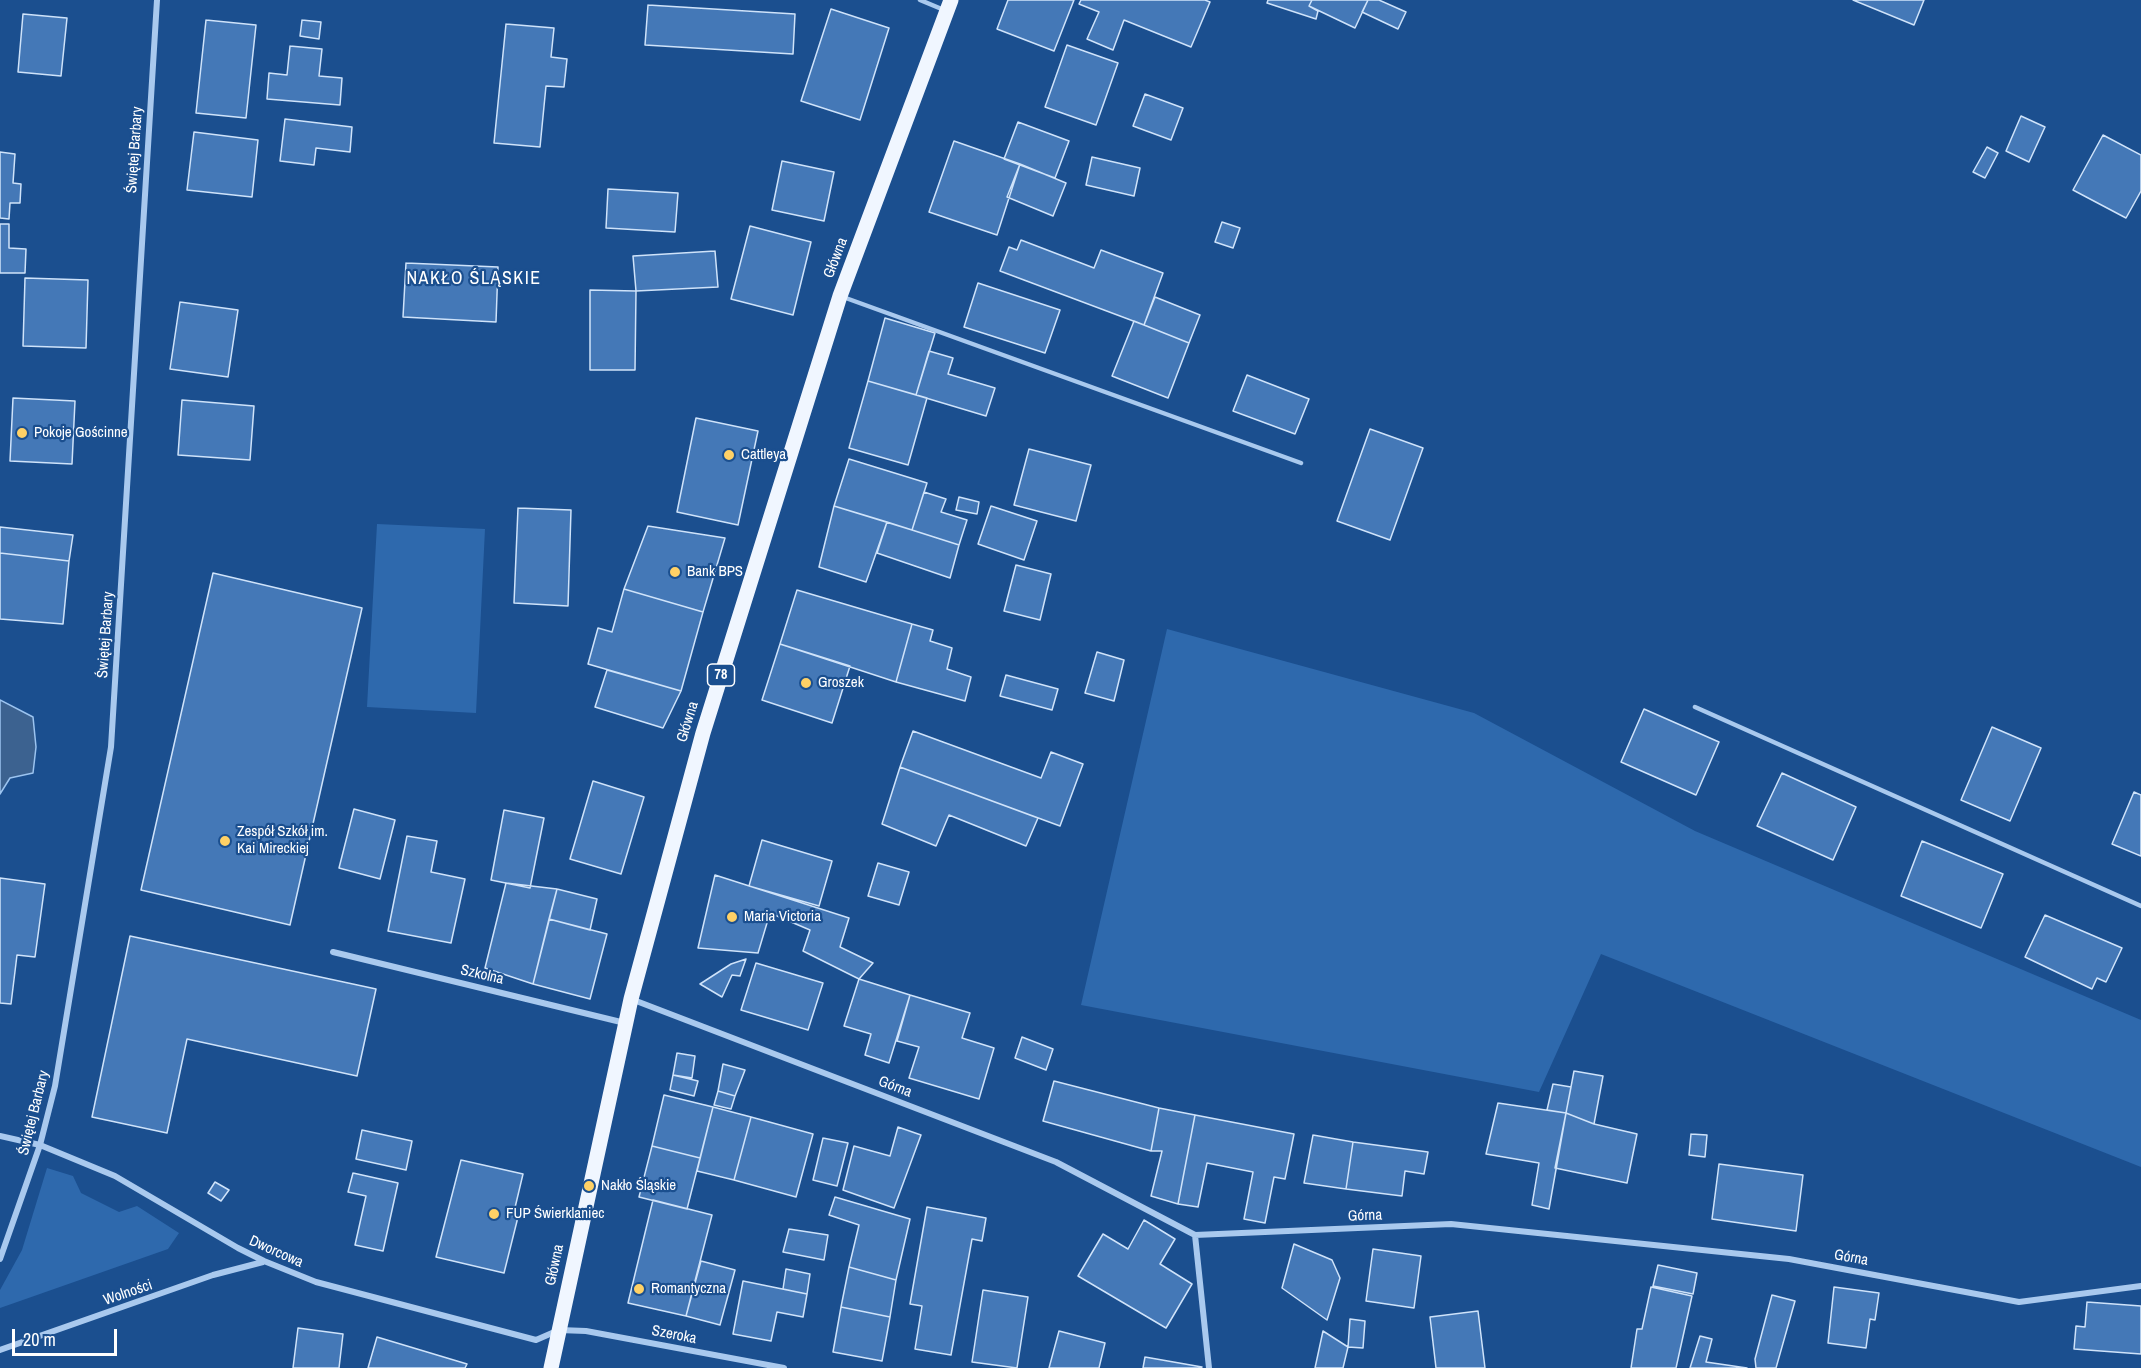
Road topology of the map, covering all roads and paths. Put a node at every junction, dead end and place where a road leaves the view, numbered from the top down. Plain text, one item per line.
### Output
1 (157, 0) edge
2 (920, 0) edge
3 (949, 5) edge
4 (840, 296) junction
5 (1300, 463) dead end
6 (1695, 707) dead end
7 (2141, 906) edge
8 (333, 952) dead end
9 (631, 999) junction
10 (625, 1023) junction
11 (0, 1136) edge
12 (40, 1145) junction
13 (1195, 1235) junction
14 (0, 1259) edge
15 (264, 1262) junction
16 (2141, 1286) edge
17 (559, 1330) junction
18 (0, 1350) edge
19 (551, 1368) edge
20 (784, 1368) edge
21 (1209, 1368) edge

1 - 12 street, Świętej Barbary
2 - 3 lane
3 - 4 main road, Główna / 78
4 - 5 lane
4 - 9 main road, Główna / 78
6 - 7 lane
8 - 10 street, Szkolna
9 - 10 main road, Główna / 78
9 - 13 street, Górna
10 - 17 main road, Główna / 78
11 - 12 street, Dworcowa
12 - 14 street, Świętej Barbary
12 - 15 street, Dworcowa
13 - 16 street, Górna
13 - 21 street
15 - 17 street, Dworcowa
15 - 18 street, Wolności
17 - 19 main road, Główna / 78
17 - 20 street, Szeroka

